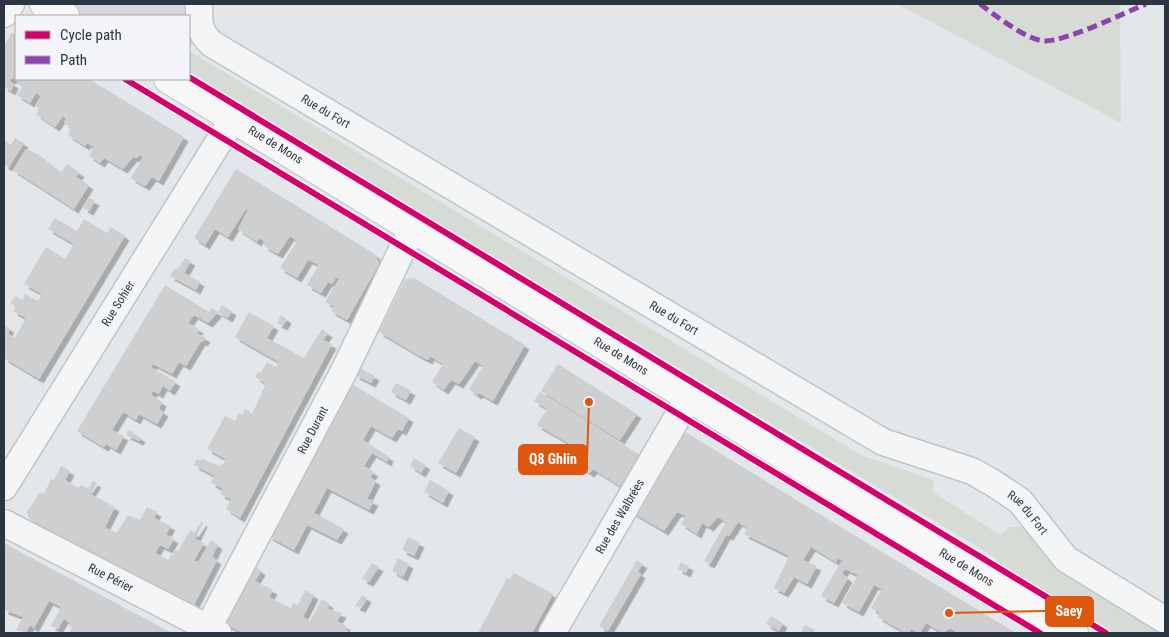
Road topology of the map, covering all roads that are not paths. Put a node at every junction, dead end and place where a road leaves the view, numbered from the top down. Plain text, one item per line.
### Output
1 (11, 4) edge
2 (44, 4) edge
3 (199, 4) edge
4 (4, 14) edge
5 (63, 15) edge
6 (170, 80) edge
7 (233, 119) junction
8 (412, 229) junction
9 (688, 399) junction
10 (4, 488) edge
11 (4, 523) edge
12 (1165, 620) edge
13 (213, 631) edge
14 (552, 633) edge
15 (1074, 633) edge

1 - 4 street
2 - 5 main road
3 - 12 street, Rue du Fort
6 - 7 main road, Rue de Mons
7 - 8 main road, Rue de Mons
7 - 10 street, Rue Sohier
8 - 9 main road, Rue de Mons
8 - 13 street, Rue Durant
9 - 14 street, Rue des Walbrées
9 - 15 main road, Rue de Mons
11 - 13 street, Rue Périer

